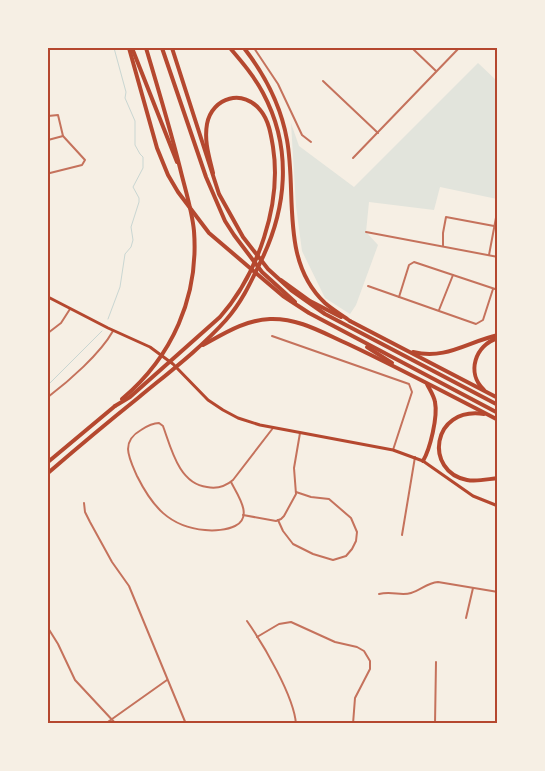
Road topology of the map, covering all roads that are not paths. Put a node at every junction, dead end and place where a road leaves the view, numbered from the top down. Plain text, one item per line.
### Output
1 (130, 48) edge
2 (146, 48) edge
3 (162, 48) edge
4 (172, 48) edge
5 (230, 48) edge
6 (244, 48) edge
7 (254, 48) edge
8 (412, 48) edge
9 (459, 48) edge
10 (436, 72) junction
11 (323, 81) dead end
12 (48, 116) edge
13 (378, 133) junction
14 (63, 136) junction
15 (48, 140) edge
16 (311, 142) dead end
17 (353, 158) dead end
18 (50, 173) dead end
19 (186, 190) junction
20 (219, 194) junction
21 (498, 206) edge
22 (494, 226) junction
23 (366, 232) dead end
24 (443, 247) junction
25 (489, 256) junction
26 (498, 257) edge
27 (452, 274) junction
28 (277, 278) junction
29 (368, 286) dead end
30 (493, 289) junction
31 (498, 290) edge
32 (48, 297) edge
33 (399, 297) junction
34 (70, 309) junction
35 (439, 311) junction
36 (309, 313) junction
37 (350, 321) junction
38 (113, 331) junction
39 (344, 332) junction
40 (48, 333) edge
41 (498, 334) edge
42 (272, 336) dead end
43 (498, 338) edge
44 (199, 347) junction
45 (405, 350) junction
46 (404, 371) junction
47 (425, 382) junction
48 (490, 394) junction
49 (48, 398) edge
50 (498, 398) edge
51 (498, 405) edge
52 (115, 406) junction
53 (498, 413) edge
54 (487, 414) junction
55 (498, 420) edge
56 (273, 428) junction
57 (300, 433) junction
58 (393, 450) junction
59 (415, 458) junction
60 (423, 461) junction
61 (48, 462) edge
62 (48, 473) edge
63 (498, 478) edge
64 (231, 482) junction
65 (296, 492) junction
66 (84, 503) dead end
67 (498, 506) edge
68 (243, 515) junction
69 (278, 520) junction
70 (402, 536) dead end
71 (473, 588) junction
72 (498, 592) edge
73 (379, 594) dead end
74 (466, 618) dead end
75 (247, 620) dead end
76 (48, 628) edge
77 (257, 637) junction
78 (436, 662) dead end
79 (168, 680) junction
80 (111, 719) junction
81 (104, 724) edge
82 (116, 724) edge
83 (186, 724) edge
84 (296, 724) edge
85 (353, 724) edge
86 (435, 724) edge

1 - 19 highway
1 - 36 highway
2 - 19 highway
3 - 36 highway
4 - 20 highway
5 - 44 highway
6 - 37 highway
7 - 16 street
8 - 10 street
9 - 10 street
10 - 13 street
11 - 13 street
12 - 14 street
13 - 17 street
14 - 15 street
14 - 18 street
19 - 52 highway
20 - 28 highway
20 - 52 highway
21 - 22 street
22 - 24 street
22 - 25 street
23 - 24 street
24 - 25 street
25 - 26 street
27 - 30 street
27 - 33 street
27 - 35 street
28 - 37 highway
28 - 51 highway
29 - 33 street
30 - 31 street
30 - 35 street
32 - 34 main road
33 - 35 street
34 - 38 main road
34 - 40 street
36 - 39 highway
37 - 45 highway
38 - 49 street
38 - 56 main road
39 - 46 highway
39 - 53 highway
41 - 45 highway
42 - 58 street
43 - 48 highway
44 - 46 highway
44 - 62 highway
45 - 48 highway
46 - 47 highway
47 - 54 highway
47 - 60 highway
48 - 50 highway
52 - 61 highway
54 - 55 highway
54 - 63 highway
56 - 57 main road
56 - 64 street
57 - 58 main road
57 - 65 street
58 - 59 main road
59 - 60 main road
59 - 70 street
60 - 67 main road
64 - 68 street
64 - 68 street
65 - 69 street
65 - 69 street
66 - 79 street
68 - 69 street
71 - 72 street
71 - 73 street
71 - 74 street
75 - 77 street
76 - 80 street
77 - 84 street
77 - 85 street
78 - 86 street
79 - 80 street
79 - 83 street
80 - 81 street
80 - 82 street

